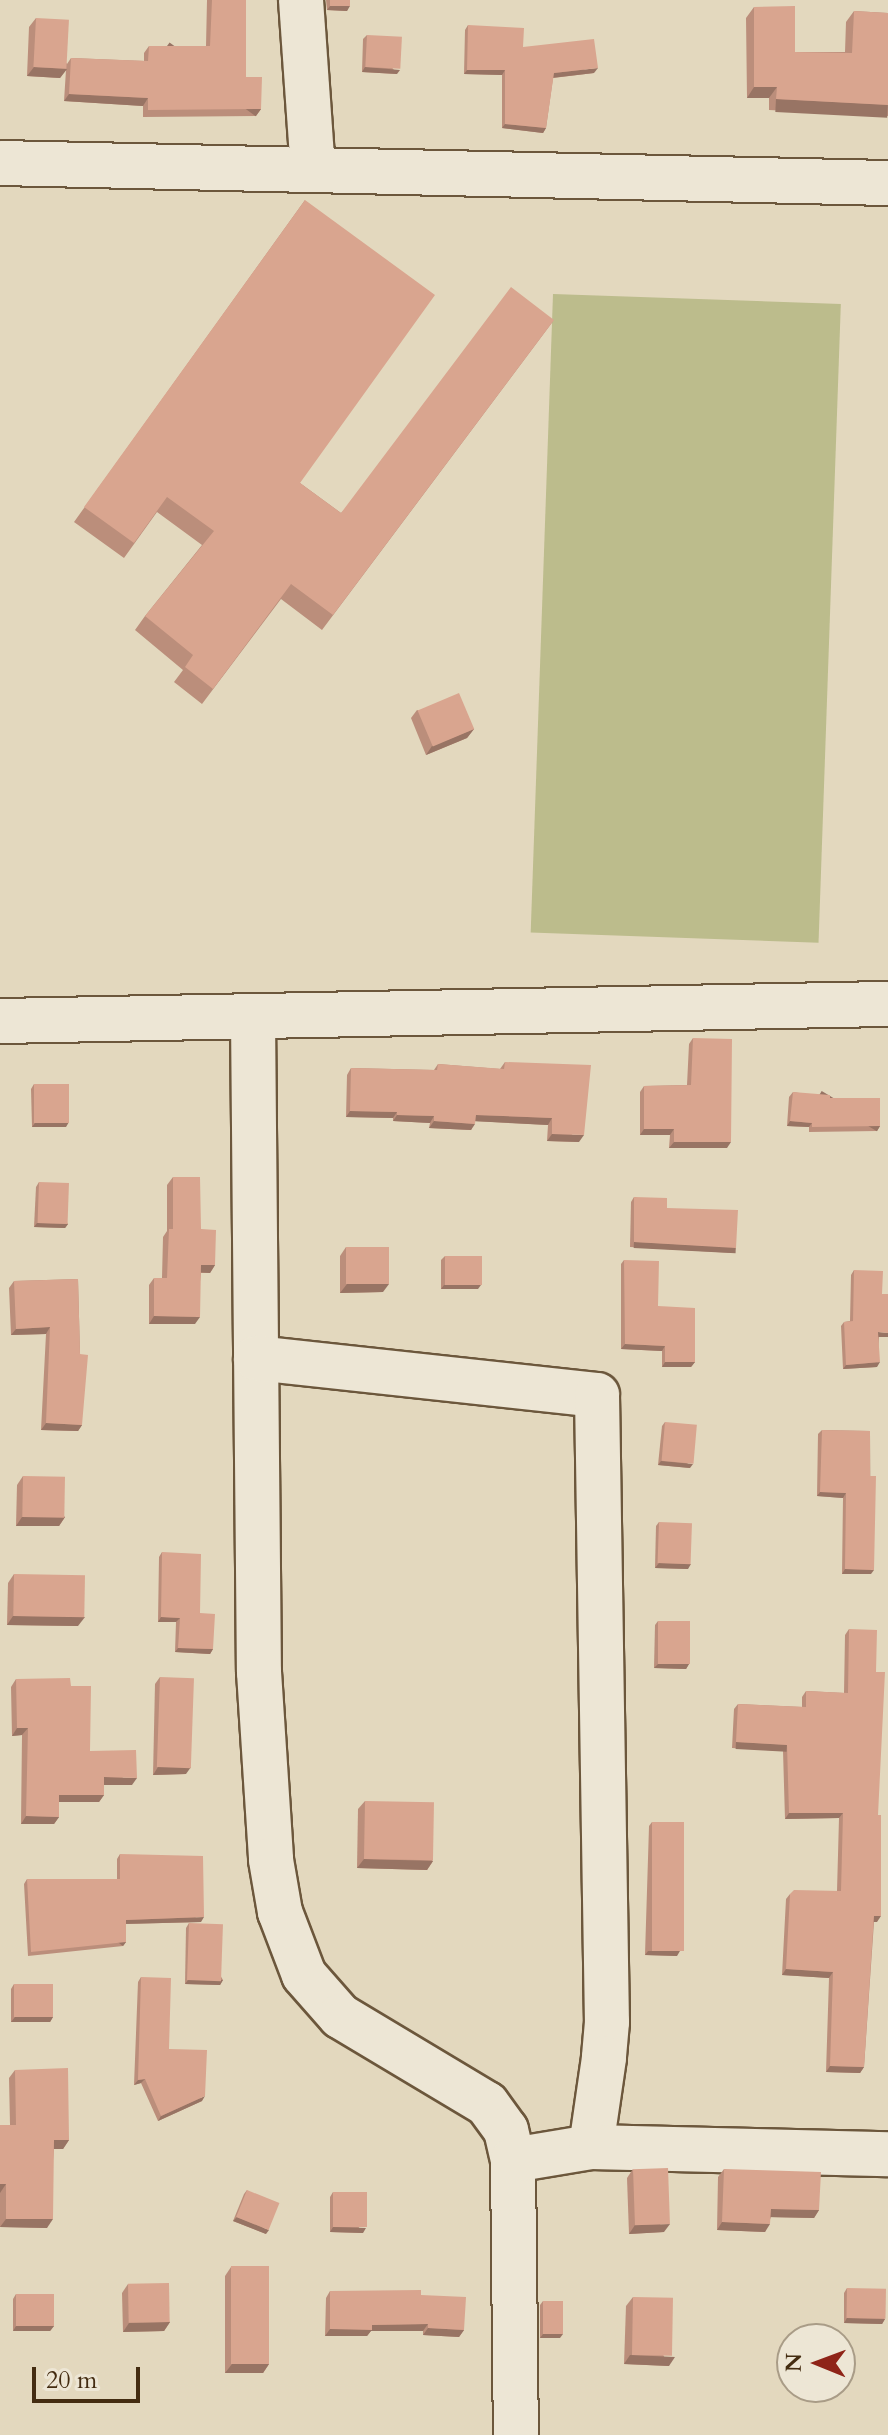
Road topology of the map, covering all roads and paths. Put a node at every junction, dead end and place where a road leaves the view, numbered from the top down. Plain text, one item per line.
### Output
1 (301, 0) edge
2 (0, 163) edge
3 (313, 170) junction
4 (888, 183) edge
5 (888, 1004) edge
6 (253, 1017) junction
7 (0, 1021) edge
8 (256, 1358) junction
9 (591, 2147) junction
10 (888, 2154) edge
11 (513, 2160) junction
12 (516, 2435) edge

1 - 3 street
2 - 3 street
3 - 4 street
5 - 6 street
6 - 7 street
6 - 8 street
8 - 9 street
8 - 11 street
9 - 10 street
9 - 11 street
11 - 12 street

